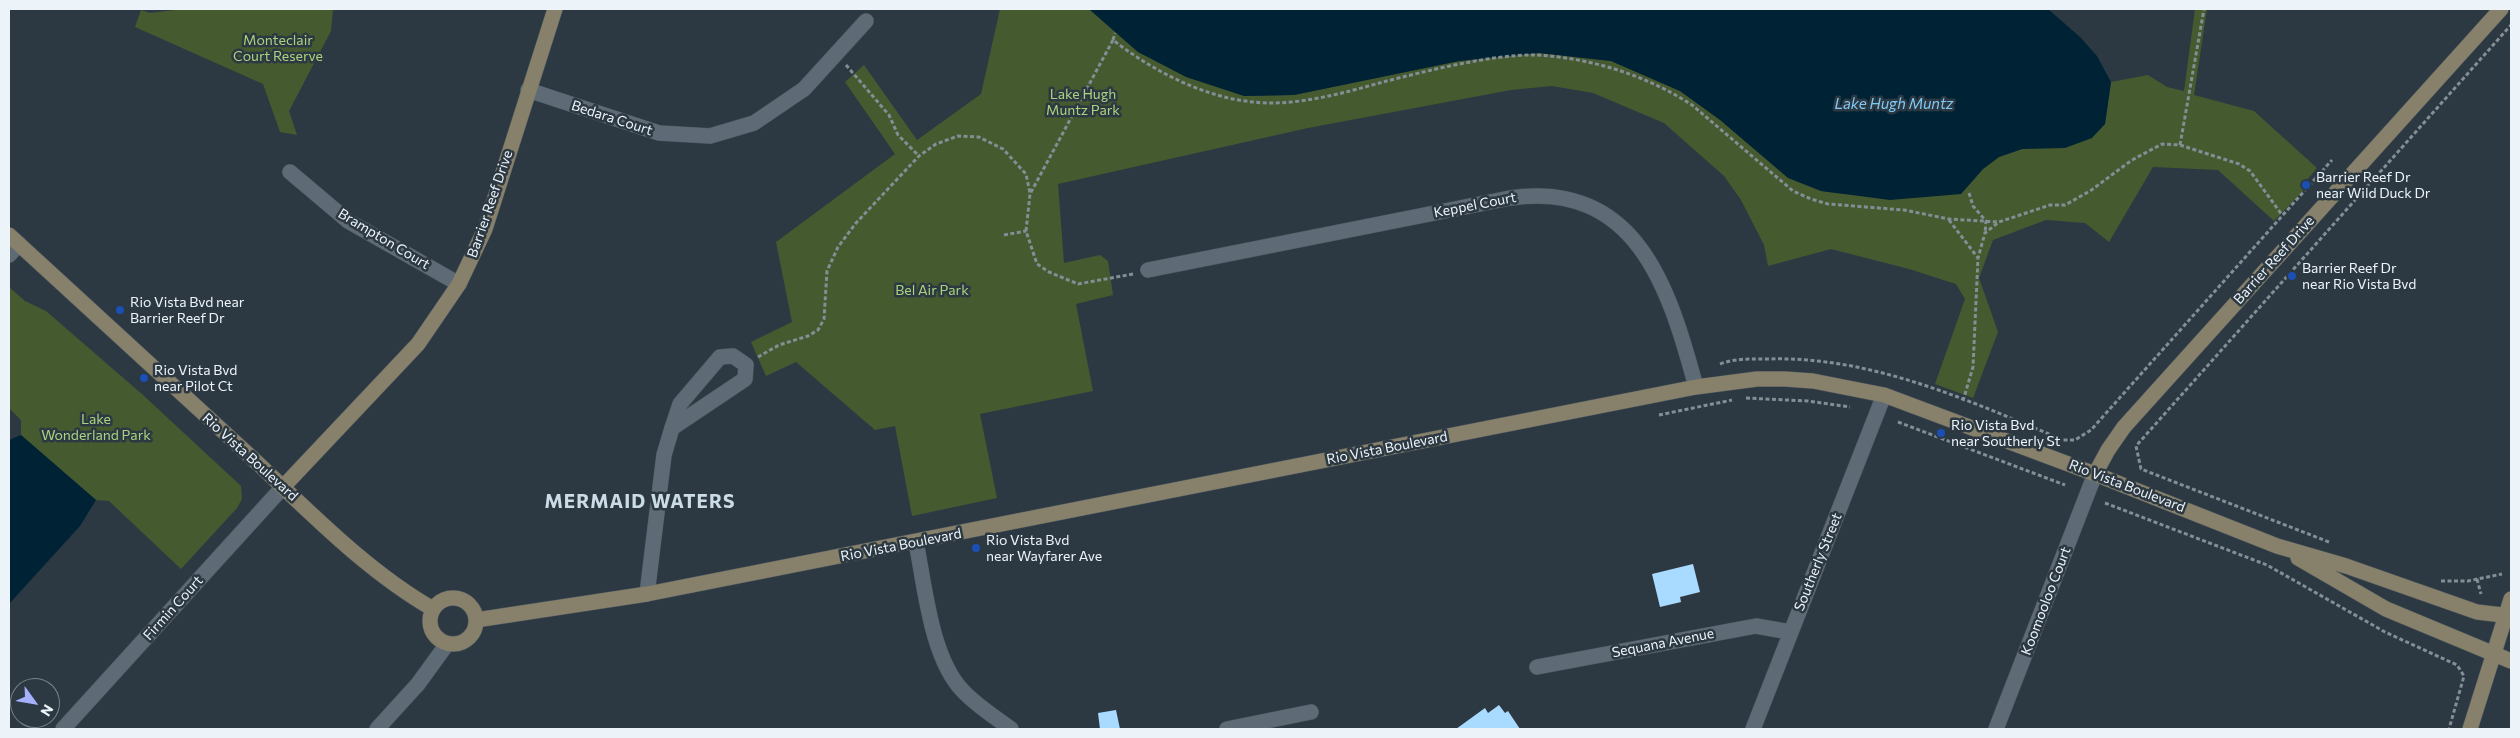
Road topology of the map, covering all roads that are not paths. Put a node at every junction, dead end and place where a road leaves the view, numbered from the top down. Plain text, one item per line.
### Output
1 (554, 9) edge
2 (2501, 9) edge
3 (866, 21) dead end
4 (528, 90) junction
5 (290, 172) dead end
6 (12, 244) edge
7 (1148, 270) road end
8 (459, 284) junction
9 (1696, 387) junction
10 (1884, 395) junction
11 (672, 428) junction
12 (2095, 474) junction
13 (283, 488) junction
14 (916, 542) junction
15 (2277, 546) junction
16 (647, 594) junction
17 (2511, 599) edge
18 (433, 609) junction
19 (2509, 616) edge
20 (476, 620) junction
21 (1790, 632) junction
22 (448, 644) junction
23 (2495, 654) junction
24 (2511, 660) edge
25 (1537, 667) dead end
26 (1312, 712) dead end
27 (63, 729) edge
28 (377, 729) edge
29 (1011, 729) edge
30 (1227, 729) edge
31 (1753, 729) edge
32 (1996, 729) edge
33 (2470, 729) edge

1 - 4 street, Barrier Reef Drive
2 - 12 street, Barrier Reef Drive
3 - 4 street, Bedara Court
4 - 8 street, Barrier Reef Drive
5 - 8 street, Brampton Court
6 - 13 street, Rio Vista Boulevard
7 - 9 street, Keppel Court
8 - 13 street, Barrier Reef Drive
9 - 10 street, Rio Vista Boulevard
9 - 14 street, Rio Vista Boulevard
10 - 12 street, Rio Vista Boulevard
10 - 21 street, Southerly Street
11 - 11 street
11 - 16 street
12 - 15 street, Rio Vista Boulevard
12 - 32 street, Koomooloo Court
13 - 18 street, Rio Vista Boulevard
13 - 27 street, Firmin Court
14 - 16 street, Rio Vista Boulevard
14 - 29 street
15 - 19 street, Rio Vista Boulevard
15 - 23 street, Rio Vista Boulevard
16 - 20 street, Rio Vista Boulevard
17 - 19 street
18 - 20 street
18 - 22 street
19 - 23 street
20 - 22 street
21 - 25 street, Sequana Avenue
21 - 31 street, Southerly Street
22 - 28 street
23 - 24 street, Rio Vista Boulevard
23 - 33 street
26 - 30 street

